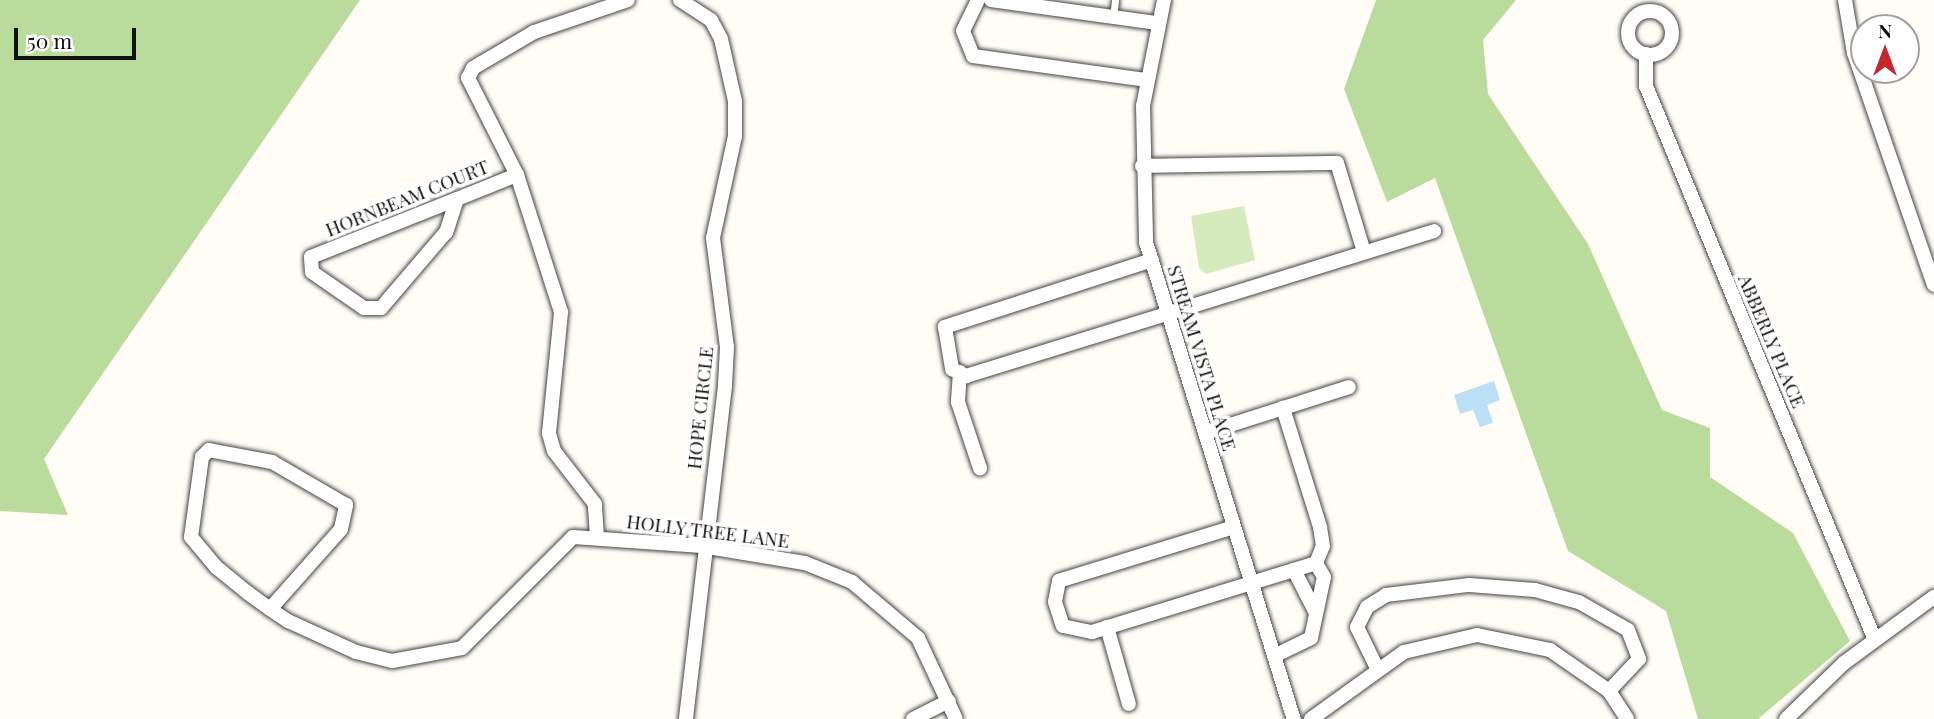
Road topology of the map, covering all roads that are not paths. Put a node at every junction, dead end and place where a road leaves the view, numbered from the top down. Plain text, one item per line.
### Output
1 (628, 0) edge
2 (680, 0) edge
3 (978, 0) edge
4 (991, 0) edge
5 (1115, 0) edge
6 (1164, 0) edge
7 (1845, 0) edge
8 (1113, 17) junction
9 (1157, 23) junction
10 (1646, 54) dead end
11 (1147, 80) junction
12 (1142, 166) junction
13 (517, 175) junction
14 (457, 199) junction
15 (1434, 231) dead end
16 (1364, 251) junction
17 (1152, 260) junction
18 (1934, 285) edge
19 (1168, 313) junction
20 (960, 372) junction
21 (1349, 387) dead end
22 (1283, 408) junction
23 (1205, 433) junction
24 (980, 468) dead end
25 (1234, 527) junction
26 (597, 536) junction
27 (702, 546) junction
28 (1316, 563) junction
29 (1294, 570) junction
30 (1252, 584) junction
31 (1934, 597) edge
32 (270, 609) junction
33 (1315, 611) junction
34 (1107, 627) junction
35 (1875, 640) junction
36 (1274, 656) junction
37 (1376, 666) junction
38 (1609, 691) junction
39 (949, 701) junction
40 (1129, 704) dead end
41 (686, 719) edge
42 (913, 719) edge
43 (956, 719) edge
44 (1294, 719) edge
45 (1311, 719) edge
46 (1627, 719) edge
47 (1786, 719) edge

1 - 13 street
2 - 27 street, HOPE CIRCLE
3 - 11 street
4 - 8 street
5 - 8 lane
6 - 9 street, STREAM VISTA PLACE
7 - 18 street
8 - 9 street
9 - 11 street, STREAM VISTA PLACE
10 - 35 street, ABBERLY PLACE
11 - 12 street, STREAM VISTA PLACE
12 - 16 street
12 - 17 street, STREAM VISTA PLACE
13 - 14 street, HORNBEAM COURT
13 - 26 street
14 - 14 street, HORNBEAM COURT
15 - 16 street
16 - 19 street
17 - 19 street, STREAM VISTA PLACE
17 - 20 street
19 - 20 street
19 - 23 street, STREAM VISTA PLACE
20 - 24 street
21 - 22 street
22 - 23 street
22 - 28 street
23 - 25 street, STREAM VISTA PLACE
25 - 30 street, STREAM VISTA PLACE
25 - 34 street
26 - 27 street, HOLLY TREE LANE
26 - 32 street, HOLLY TREE LANE
27 - 39 street, HOLLY TREE LANE
27 - 41 street, HOPE CIRCLE
28 - 29 street
28 - 33 street
29 - 30 street
29 - 33 street
30 - 34 street
30 - 36 street, STREAM VISTA PLACE
31 - 35 street
32 - 32 street, HOLLY TREE LANE
33 - 36 street
34 - 40 street
35 - 47 street
36 - 44 street, STREAM VISTA PLACE
37 - 38 street
37 - 38 street
37 - 45 street
38 - 46 street
39 - 42 street
39 - 43 street, HOLLY TREE LANE

